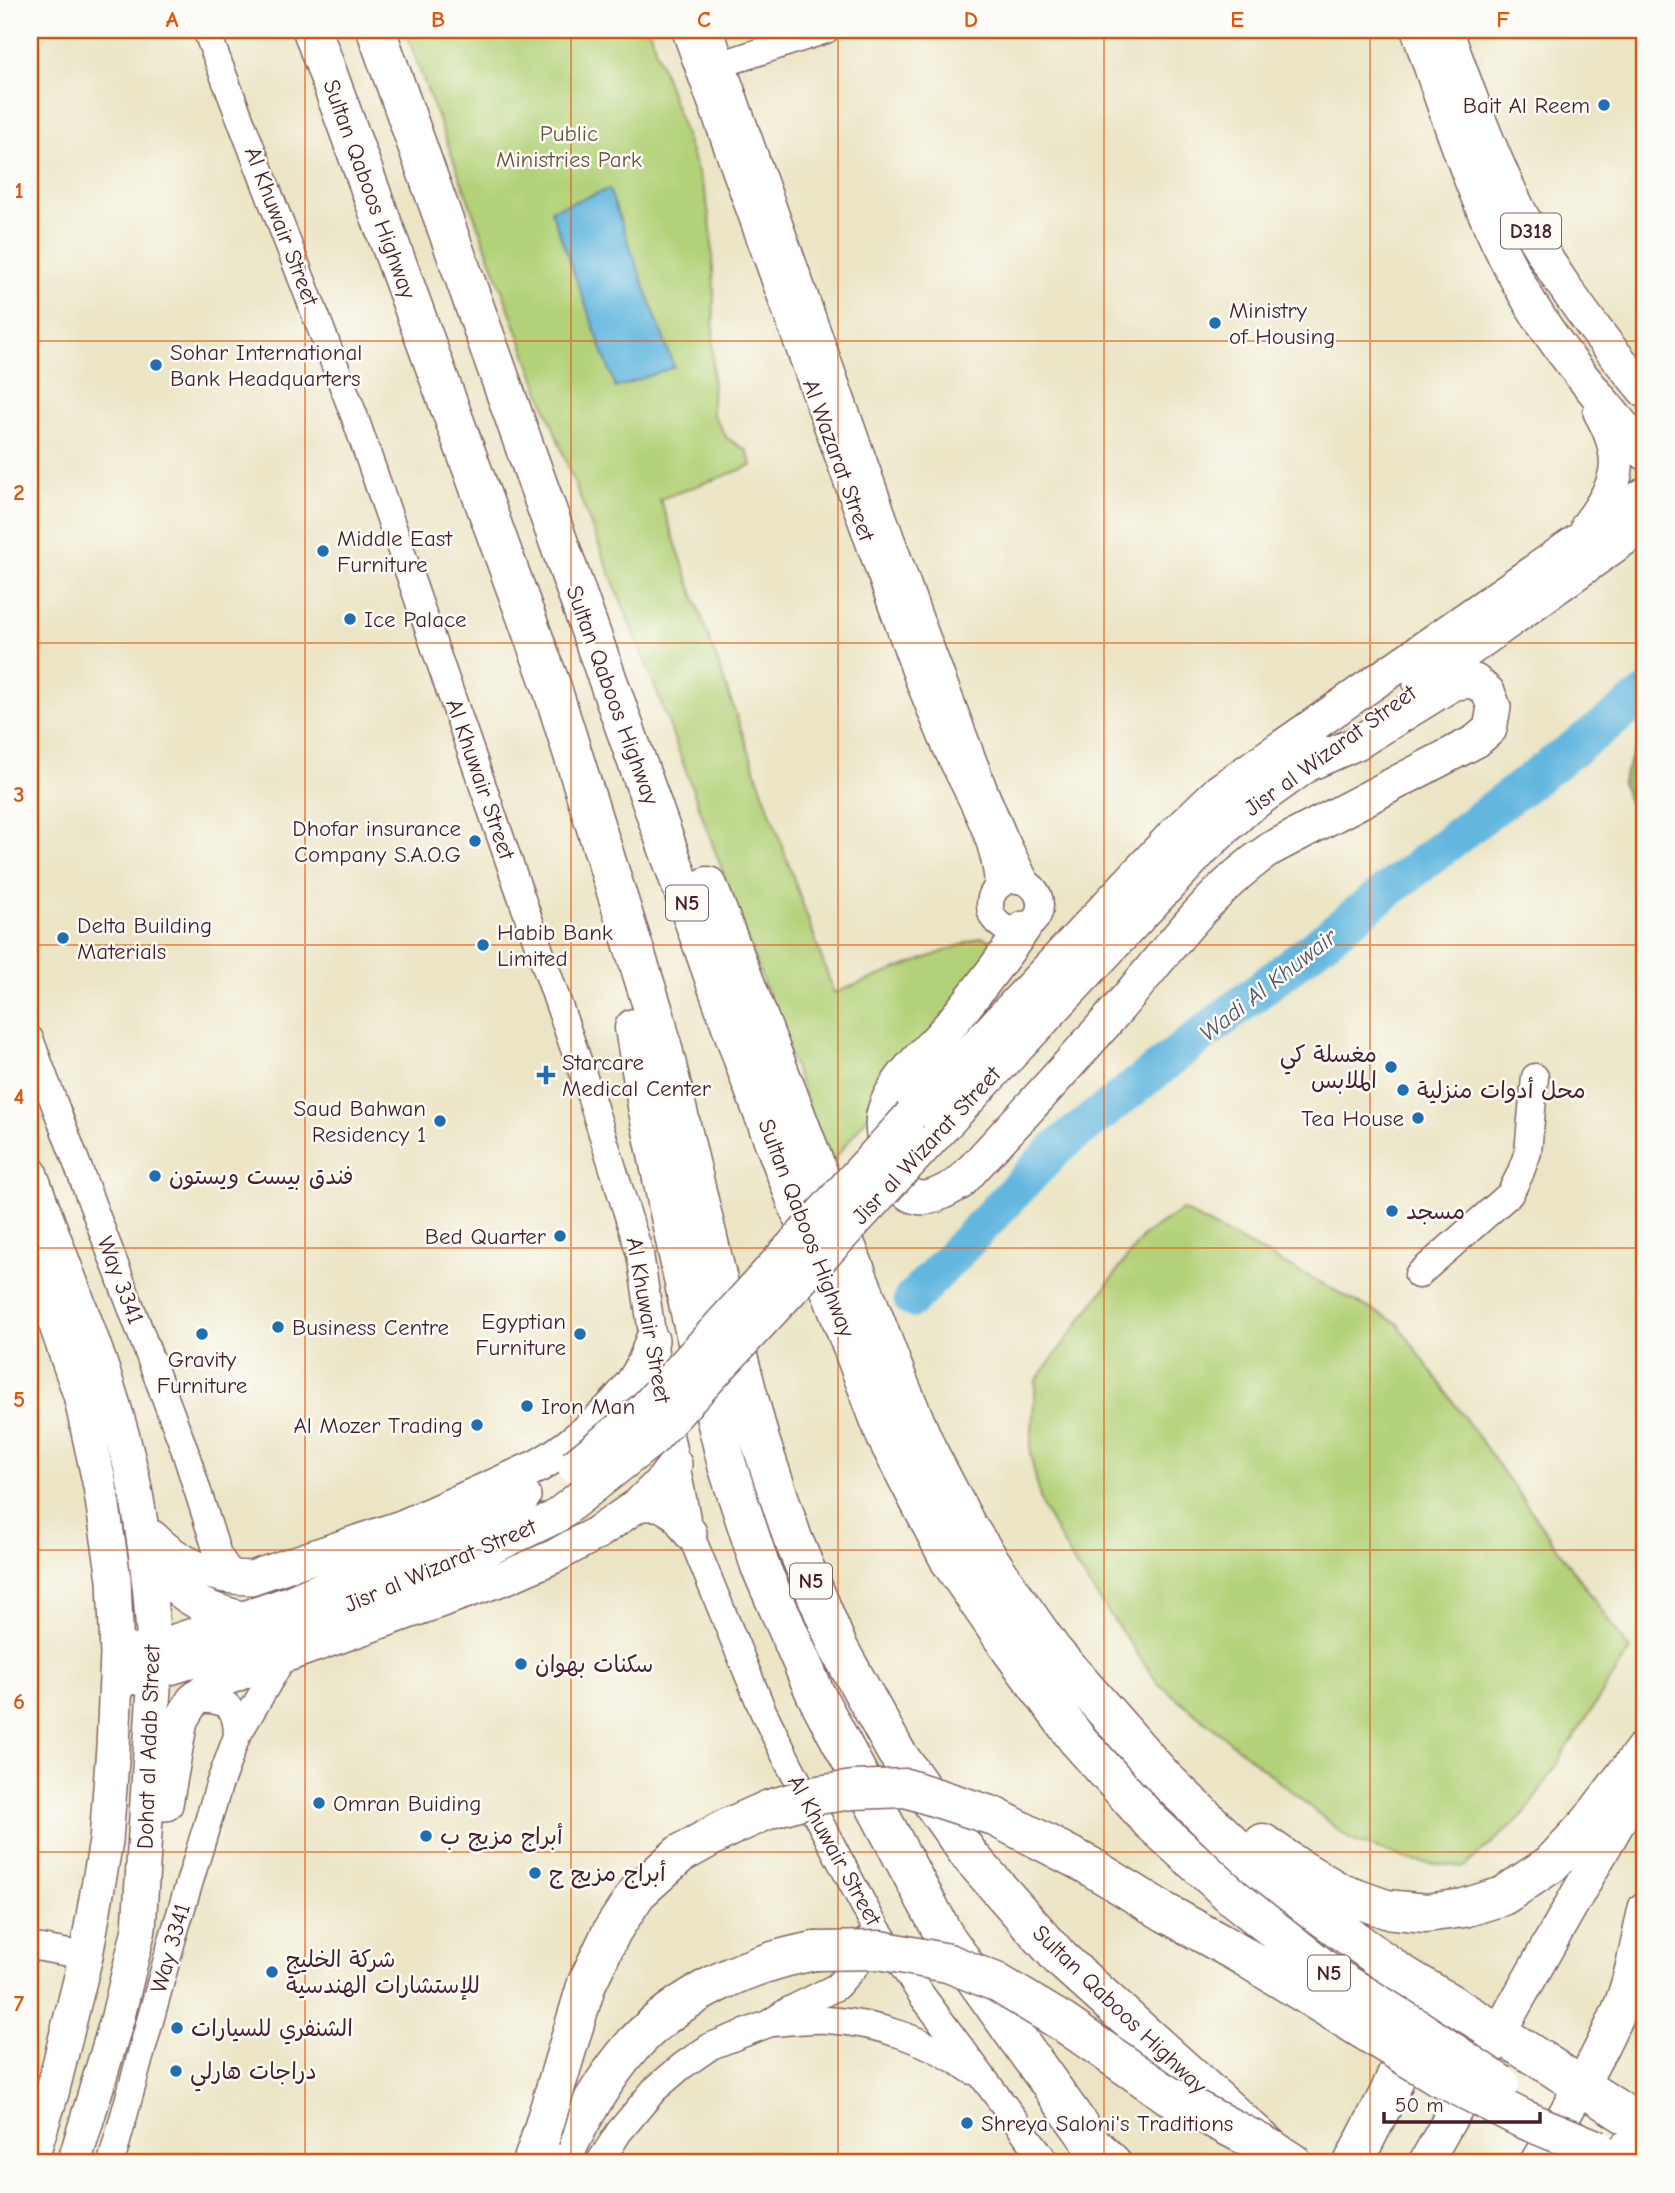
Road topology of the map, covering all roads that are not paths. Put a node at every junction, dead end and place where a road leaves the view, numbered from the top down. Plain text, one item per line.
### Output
1 (206, 30) edge
2 (312, 30) edge
3 (376, 30) edge
4 (687, 30) edge
5 (710, 30) edge
6 (826, 30) edge
7 (1418, 30) edge
8 (1452, 37) edge
9 (722, 64) junction
10 (1559, 347) junction
11 (1645, 391) edge
12 (1645, 453) edge
13 (1645, 494) edge
14 (1645, 524) edge
15 (1645, 537) edge
16 (1581, 555) junction
17 (610, 687) junction
18 (1307, 765) junction
19 (1026, 882) junction
20 (998, 886) junction
21 (626, 924) junction
22 (1024, 928) junction
23 (30, 1039) edge
24 (1535, 1077) dead end
25 (30, 1172) edge
26 (30, 1250) edge
27 (1418, 1275) dead end
28 (652, 1340) junction
29 (566, 1460) junction
30 (675, 1464) junction
31 (136, 1493) junction
32 (639, 1504) junction
33 (208, 1523) junction
34 (597, 1533) junction
35 (690, 1533) junction
36 (163, 1547) junction
37 (234, 1578) junction
38 (245, 1619) junction
39 (284, 1656) junction
40 (155, 1661) junction
41 (117, 1669) junction
42 (193, 1700) junction
43 (237, 1736) junction
44 (1140, 1748) junction
45 (1645, 1749) edge
46 (1645, 1775) edge
47 (1645, 1908) edge
48 (872, 1921) junction
49 (139, 1929) junction
50 (30, 1946) edge
51 (86, 1956) junction
52 (1397, 1971) junction
53 (768, 2024) junction
54 (1499, 2033) junction
55 (986, 2081) junction
56 (1581, 2087) junction
57 (1062, 2099) junction
58 (1645, 2127) edge
59 (1645, 2141) edge
60 (544, 2155) edge
61 (1283, 2157) edge
62 (31, 2158) edge
63 (1611, 2159) edge
64 (74, 2163) edge
65 (111, 2163) edge
66 (599, 2163) edge
67 (1047, 2163) edge
68 (1112, 2163) edge
69 (1142, 2163) edge
70 (1353, 2163) edge
71 (1425, 2163) edge
72 (1536, 2163) edge

1 - 28 street, Al Khuwair Street
2 - 21 highway, Sultan Qaboos Highway / N5
3 - 17 highway, Sultan Qaboos Highway / N5
4 - 9 street
4 - 20 street, Al Wazarat Street
5 - 9 street, Al Wazarat Street
6 - 9 street
7 - 10 main road, D318
8 - 11 main road, D318
9 - 19 street, Al Wazarat Street
10 - 12 main road, D318
10 - 16 main road
13 - 16 main road, Jisr al Wizarat Street
14 - 16 main road, Jisr al Wizarat Street
15 - 16 main road
16 - 18 main road, Jisr al Wizarat Street
16 - 29 main road, Jisr al Wizarat Street, bridge
17 - 44 highway
17 - 63 highway, Sultan Qaboos Highway / N5, bridge
18 - 22 main road
18 - 40 main road, Jisr al Wizarat Street, bridge
19 - 20 street
19 - 22 street
20 - 22 street
21 - 57 highway
21 - 61 highway, Sultan Qaboos Highway / N5, bridge
23 - 33 street, Way 3341
24 - 27 street
25 - 31 main road, Dohat al Adab Street
26 - 41 main road, Dohat al Adab Street
28 - 29 main road
28 - 30 street, Al Khuwair Street
29 - 34 main road
29 - 37 main road
29 - 38 main road, Jisr al Wizarat Street
30 - 32 main road
30 - 35 street, Al Khuwair Street
31 - 36 main road
31 - 40 main road, Dohat al Adab Street
32 - 34 main road
32 - 35 main road
33 - 36 street
33 - 37 street, Way 3341
34 - 39 main road
35 - 48 street, Al Khuwair Street
36 - 37 main road
36 - 38 main road
38 - 40 main road, Jisr al Wizarat Street
39 - 42 main road
39 - 43 street, Way 3341
40 - 41 main road, Jisr al Wizarat Street
40 - 49 main road, Dohat al Adab Street
41 - 51 main road, Dohat al Adab Street
42 - 43 street
42 - 49 main road
43 - 65 street, Way 3341
44 - 45 highway
44 - 52 highway
46 - 54 main road
47 - 56 main road
48 - 53 street
48 - 55 street, Al Khuwair Street
49 - 64 main road, Dohat al Adab Street
50 - 51 street
51 - 62 main road, Dohat al Adab Street
52 - 54 highway
52 - 70 highway
53 - 55 street
53 - 66 street
54 - 56 highway
54 - 71 main road
55 - 67 street, Al Khuwair Street
56 - 58 highway
56 - 72 main road
57 - 68 highway
57 - 69 highway
59 - 63 highway
60 - 61 highway, bridge
60 - 63 highway, bridge

